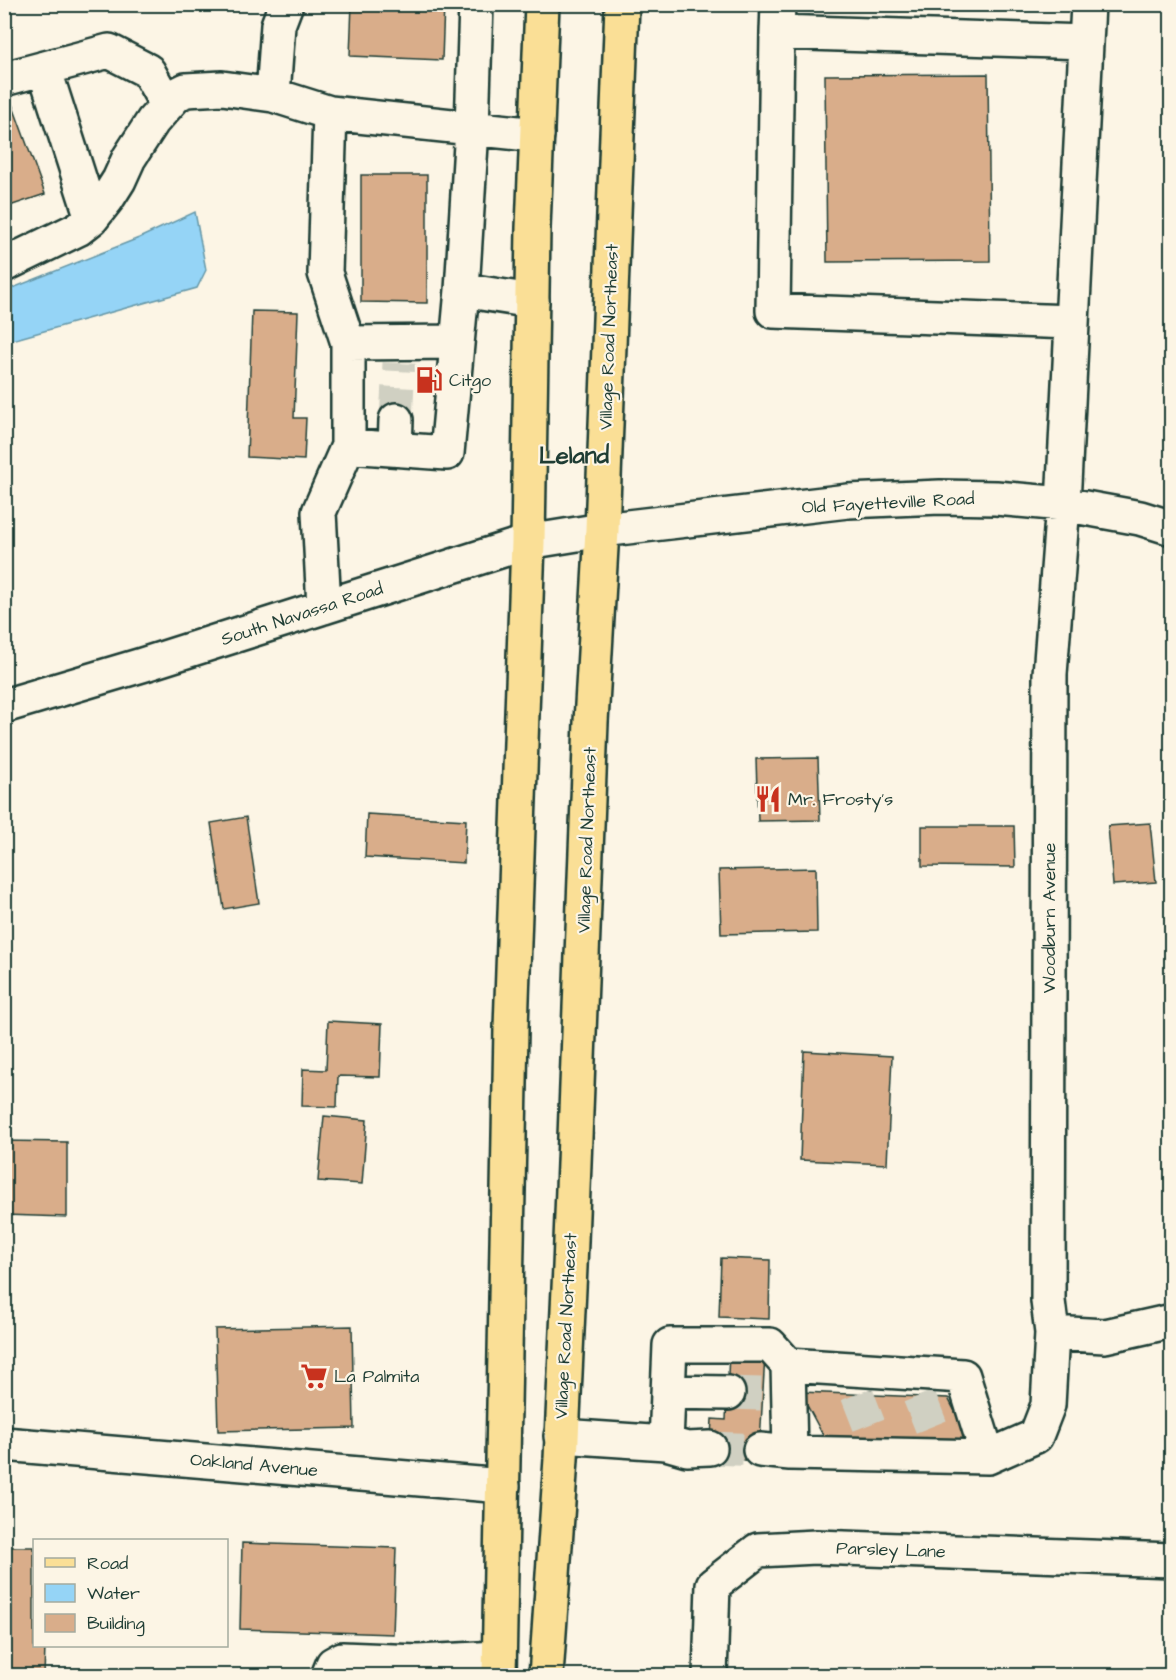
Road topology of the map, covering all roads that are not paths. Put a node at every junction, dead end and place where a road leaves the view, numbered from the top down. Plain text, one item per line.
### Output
1 (286, 4) edge
2 (476, 4) edge
3 (542, 4) edge
4 (1088, 4) edge
5 (622, 5) edge
6 (778, 18) edge
7 (1086, 42) junction
8 (44, 68) junction
9 (4, 79) edge
10 (273, 95) junction
11 (166, 105) junction
12 (330, 113) junction
13 (472, 128) junction
14 (537, 135) junction
15 (92, 218) junction
16 (4, 265) edge
17 (462, 290) junction
18 (532, 301) junction
19 (1072, 322) junction
20 (458, 342) junction
21 (348, 343) junction
22 (348, 446) junction
23 (1063, 504) junction
24 (1172, 528) edge
25 (602, 530) junction
26 (528, 542) junction
27 (324, 607) junction
28 (4, 706) edge
29 (1172, 1321) edge
30 (1052, 1334) junction
31 (780, 1385) junction
32 (668, 1392) junction
33 (728, 1393) tunnel mouth
34 (561, 1436) junction
35 (4, 1443) edge
36 (666, 1443) junction
37 (711, 1448) tunnel mouth
38 (988, 1456) junction
39 (503, 1486) junction
40 (1172, 1560) edge
41 (499, 1667) edge
42 (418, 1669) edge
43 (328, 1676) edge
44 (546, 1676) edge
45 (710, 1676) edge

1 - 10 street
2 - 13 street
3 - 14 main road
4 - 7 street, Woodburn Avenue
5 - 25 main road, Village Road Northeast
6 - 7 street
6 - 19 street
7 - 19 street, Woodburn Avenue
8 - 9 street
8 - 11 street
8 - 15 street
10 - 11 street
10 - 12 street
11 - 15 street
12 - 13 street
12 - 21 street
13 - 14 street
13 - 17 street
14 - 18 main road
15 - 16 street
17 - 18 street
17 - 20 street
18 - 26 main road
19 - 23 street, Woodburn Avenue
20 - 21 street
20 - 22 street
21 - 22 street
22 - 27 street
23 - 24 street, Old Fayetteville Road
23 - 25 street, Old Fayetteville Road
23 - 30 street, Woodburn Avenue
25 - 26 street, South Navassa Road
25 - 34 main road, Village Road Northeast
26 - 27 street, South Navassa Road
26 - 39 main road
27 - 28 street, South Navassa Road
29 - 30 street
30 - 38 street, Woodburn Avenue
31 - 32 street
31 - 38 street
31 - 38 street
32 - 33 street
32 - 36 street
34 - 36 street
34 - 44 main road, Village Road Northeast
35 - 39 street, Oakland Avenue
36 - 37 street
39 - 41 main road
40 - 45 street, Parsley Lane
41 - 42 street
42 - 43 street

